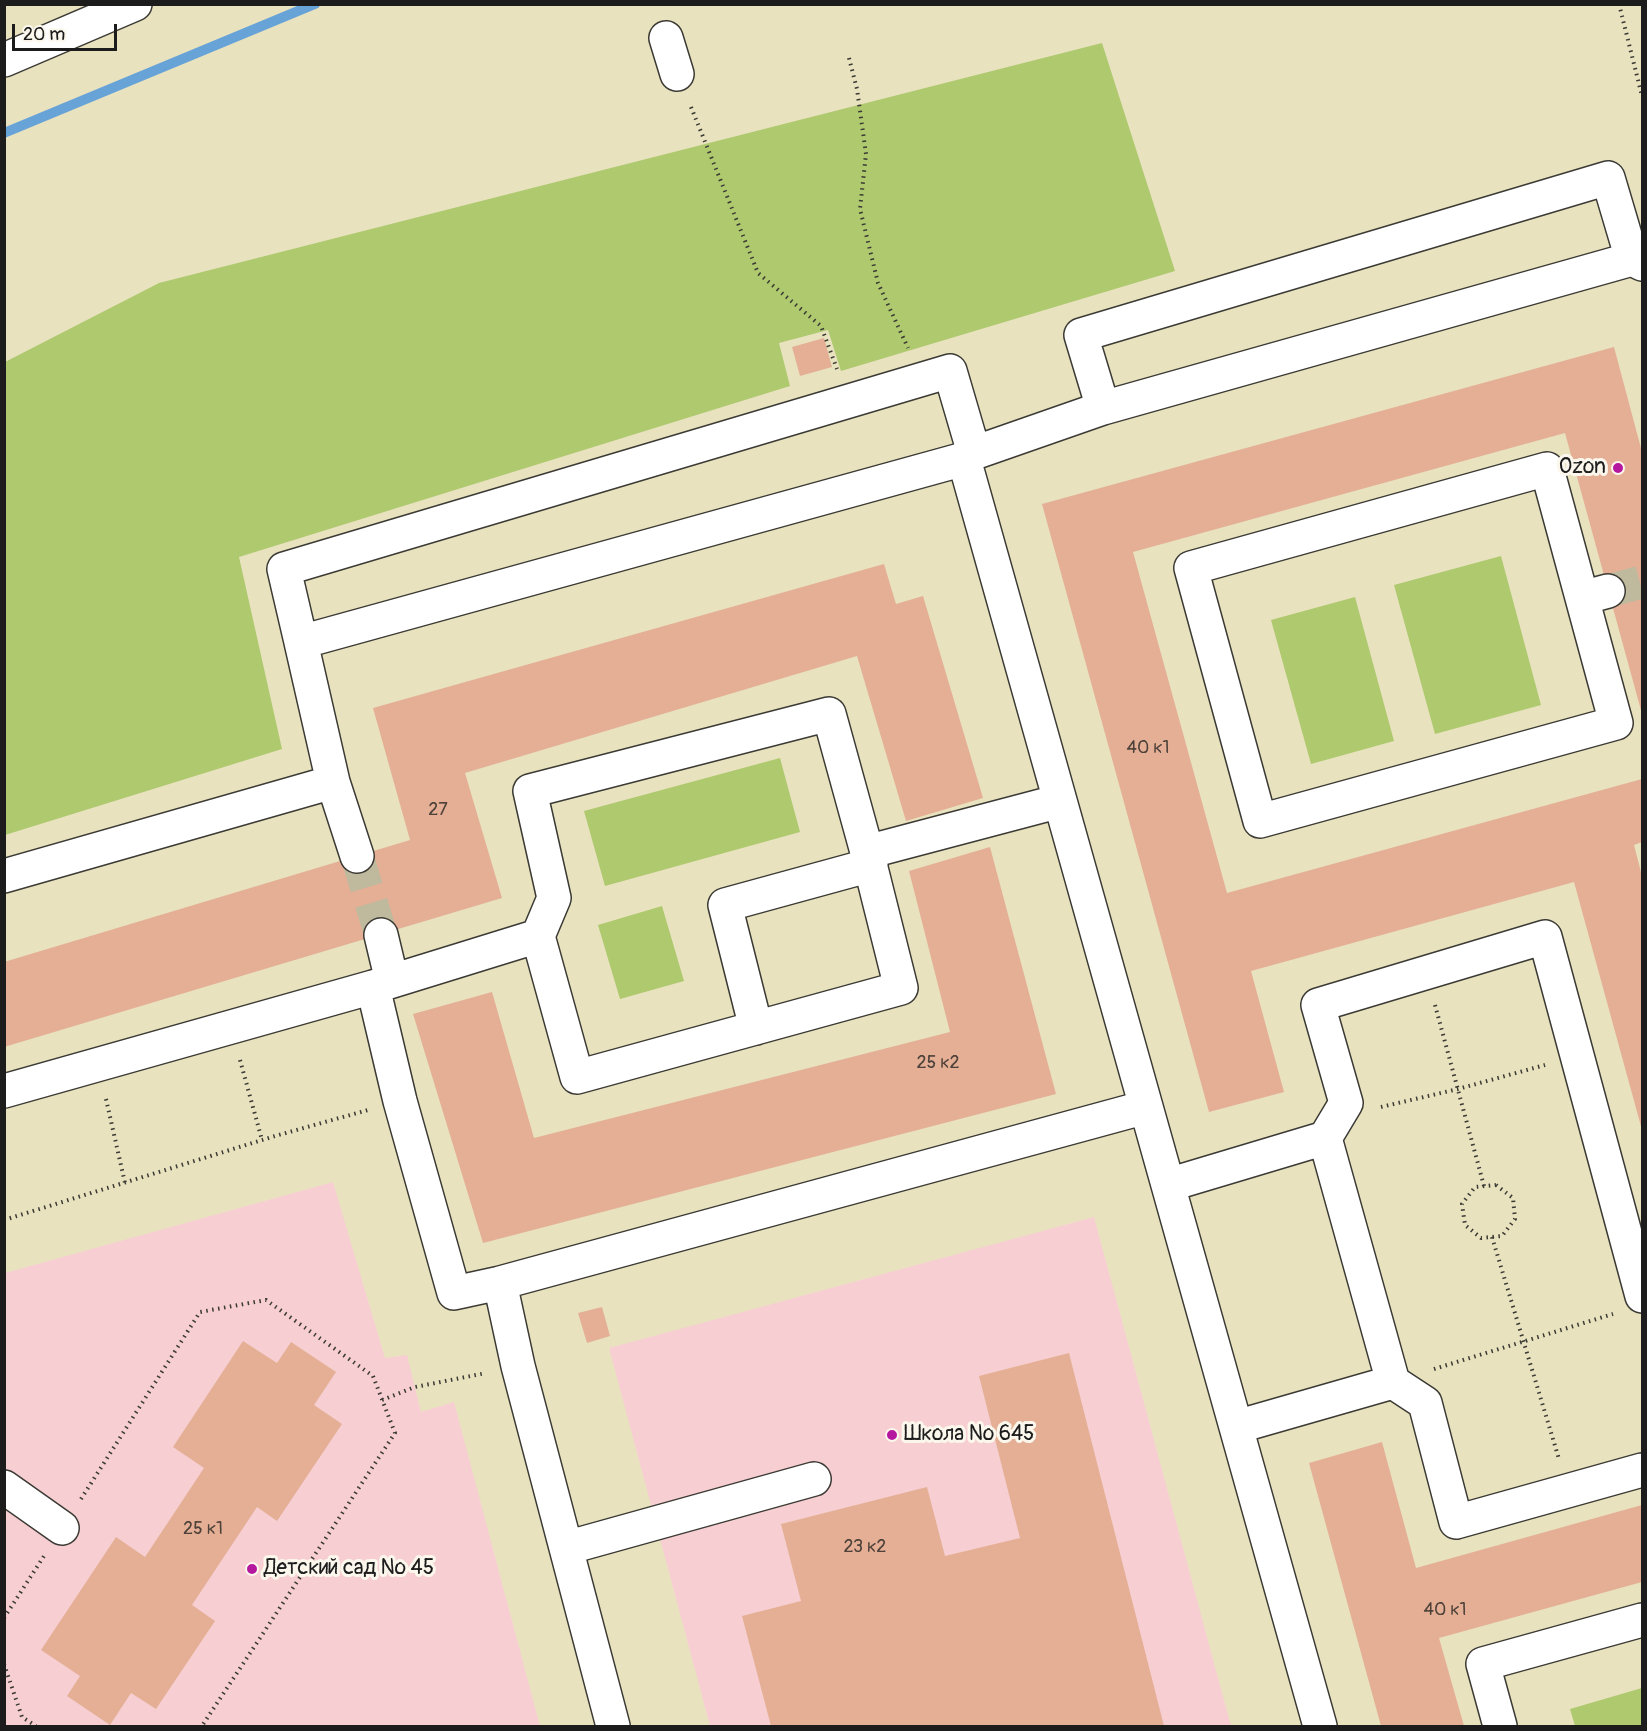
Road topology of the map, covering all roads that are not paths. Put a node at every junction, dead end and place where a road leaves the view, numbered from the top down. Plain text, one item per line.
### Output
1 (135, 4) edge
2 (666, 38) dead end
3 (4, 60) edge
4 (677, 74) dead end
5 (1637, 262) edge
6 (1103, 408) junction
7 (969, 456) junction
8 (1595, 595) joint
9 (301, 642) junction
10 (333, 782) junction
11 (1060, 801) junction
12 (357, 856) tunnel mouth
13 (869, 858) junction
14 (4, 876) edge
15 (381, 935) tunnel mouth
16 (538, 936) junction
17 (382, 984) junction
18 (756, 1028) junction
19 (4, 1091) edge
20 (1146, 1107) junction
21 (1332, 1127) junction
22 (1168, 1185) junction
23 (500, 1282) junction
24 (1632, 1304) edge
25 (1393, 1382) junction
26 (1236, 1427) junction
27 (1642, 1470) edge
28 (814, 1479) dead end
29 (4, 1487) edge
30 (62, 1528) road end
31 (566, 1548) junction
32 (1642, 1620) edge
33 (613, 1726) edge
34 (1320, 1726) edge
35 (1500, 1726) edge

1 - 3 main road
2 - 4 main road
5 - 6 main road
5 - 6 main road
6 - 7 main road
7 - 9 main road
7 - 9 main road
7 - 11 main road
8 - 8 main road
9 - 10 main road
10 - 12 main road
10 - 14 main road
11 - 13 main road
11 - 20 main road
13 - 16 main road
13 - 18 main road
13 - 18 main road
15 - 17 main road
16 - 17 main road
16 - 18 main road
17 - 19 main road
17 - 23 main road
20 - 22 main road
20 - 23 main road
21 - 22 main road
21 - 24 main road
21 - 25 main road
22 - 26 main road
23 - 31 main road
25 - 26 main road
25 - 27 main road
26 - 34 main road
28 - 31 main road
29 - 30 main road
31 - 33 main road
32 - 35 main road

